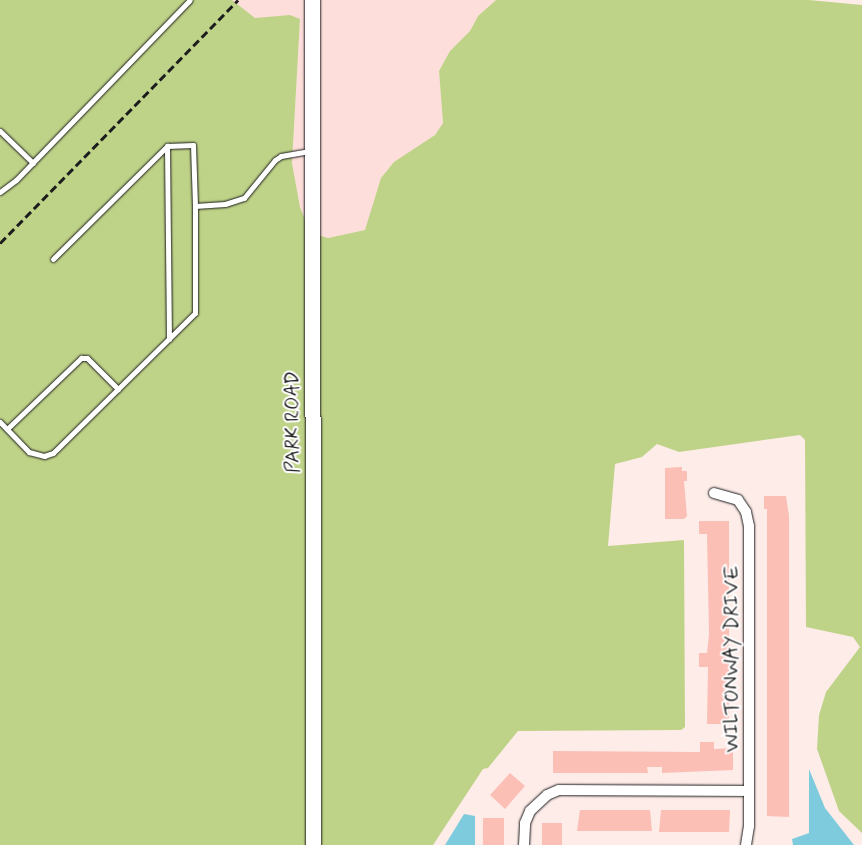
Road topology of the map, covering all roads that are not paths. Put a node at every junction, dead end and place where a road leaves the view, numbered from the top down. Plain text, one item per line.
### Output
1 (190, 0) edge
2 (312, 0) edge
3 (0, 131) edge
4 (167, 146) junction
5 (312, 151) junction
6 (33, 163) junction
7 (0, 192) edge
8 (195, 206) junction
9 (53, 259) dead end
10 (170, 339) junction
11 (118, 389) junction
12 (0, 422) edge
13 (7, 429) junction
14 (714, 493) dead end
15 (749, 791) junction
16 (312, 845) edge
17 (524, 845) edge
18 (746, 845) edge

1 - 6 lane
2 - 5 street, PARK ROAD
3 - 6 lane
4 - 8 lane
4 - 9 lane
4 - 10 lane
5 - 8 lane
5 - 16 street, PARK ROAD
6 - 7 lane
8 - 10 lane
10 - 11 lane
11 - 13 lane
11 - 13 lane
12 - 13 lane
14 - 15 street, WILTONWAY DRIVE
15 - 17 street
15 - 18 street, WILTONWAY DRIVE

